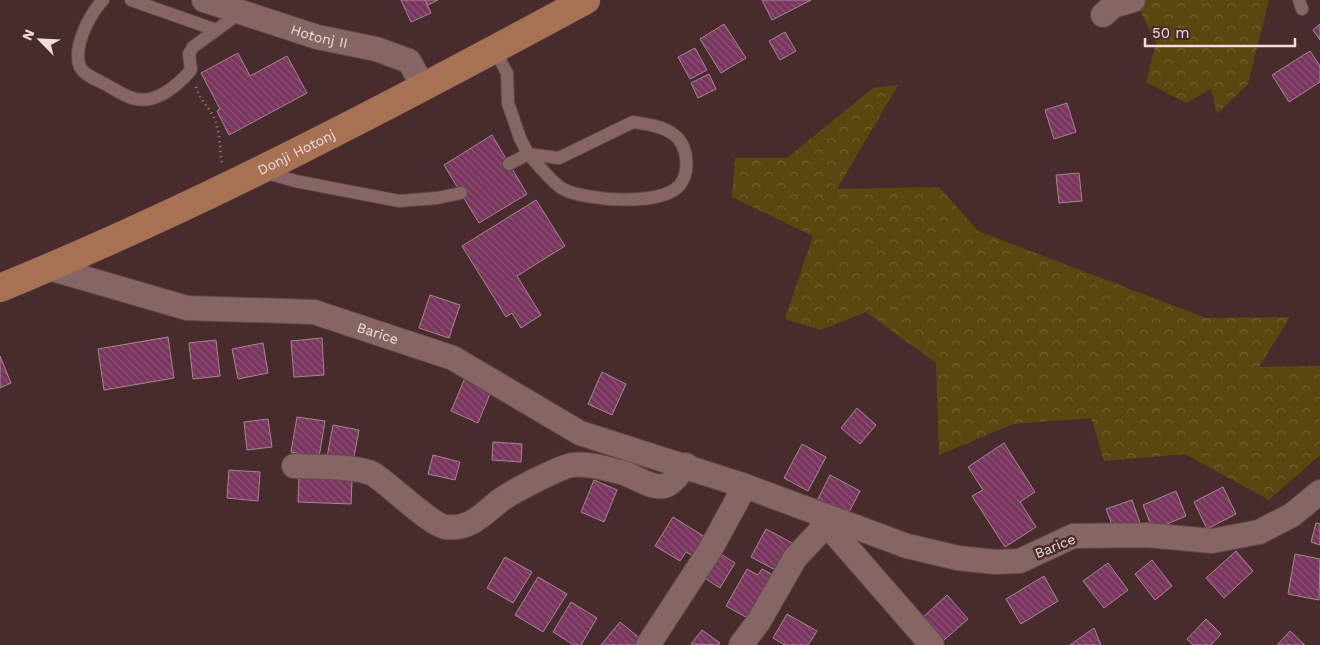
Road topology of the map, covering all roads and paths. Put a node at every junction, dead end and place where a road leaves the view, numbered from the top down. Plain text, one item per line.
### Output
1 (103, 0) edge
2 (131, 0) edge
3 (586, 0) edge
4 (1133, 0) edge
5 (222, 4) edge
6 (1103, 15) dead end
7 (216, 30) junction
8 (495, 51) junction
9 (191, 70) junction
10 (423, 86) junction
11 (528, 154) junction
12 (509, 164) dead end
13 (262, 171) junction
14 (228, 187) junction
15 (461, 193) dead end
16 (49, 268) junction
17 (0, 288) edge
18 (686, 465) junction
19 (294, 466) dead end
20 (744, 486) junction
21 (1320, 492) edge
22 (822, 518) junction
23 (648, 645) edge
24 (741, 645) edge
25 (932, 645) edge

1 - 9 lane
2 - 7 lane
3 - 8 main road, Donji Hotonj
4 - 6 street
5 - 7 lane
5 - 10 street, Hotonj II
7 - 9 lane
8 - 10 main road, Donji Hotonj
8 - 11 lane
9 - 14 path
10 - 13 main road, Donji Hotonj
11 - 11 lane
11 - 12 lane
13 - 14 main road, Donji Hotonj
13 - 15 lane
14 - 16 main road, Donji Hotonj
16 - 17 main road, Donji Hotonj
16 - 18 street, Barice
18 - 19 street
18 - 20 street, Barice
20 - 22 street, Barice
20 - 23 street
21 - 22 street, Barice
22 - 24 street
22 - 25 street, Barice

